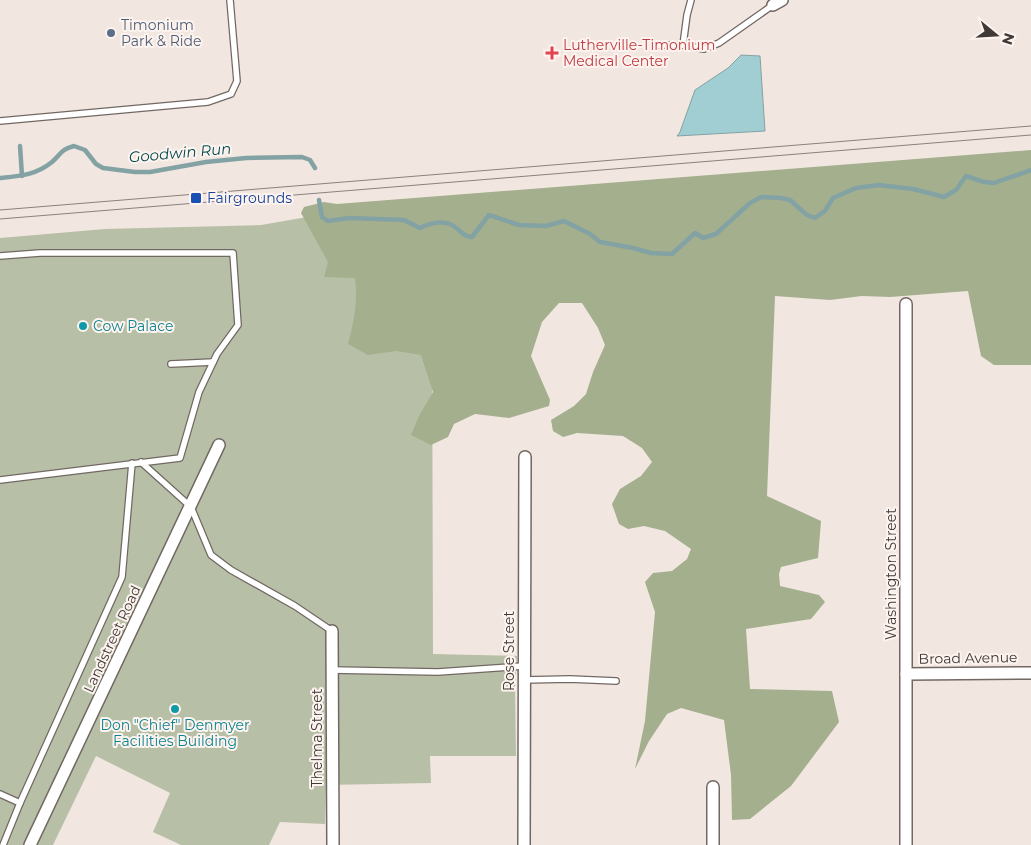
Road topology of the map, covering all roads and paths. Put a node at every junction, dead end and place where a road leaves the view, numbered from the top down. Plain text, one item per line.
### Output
1 (230, 0) edge
2 (691, 0) edge
3 (777, 3) edge
4 (658, 45) dead end
5 (683, 45) junction
6 (0, 121) edge
7 (0, 256) edge
8 (906, 304) dead end
9 (213, 362) junction
10 (170, 364) dead end
11 (219, 445) dead end
12 (525, 456) dead end
13 (141, 462) junction
14 (132, 463) junction
15 (0, 480) edge
16 (190, 507) junction
17 (332, 631) joint
18 (524, 666) junction
19 (332, 670) junction
20 (1031, 672) edge
21 (906, 674) junction
22 (524, 680) junction
23 (616, 681) dead end
24 (713, 787) dead end
25 (0, 794) edge
26 (20, 803) junction
27 (4, 845) edge
28 (30, 845) edge
29 (333, 845) edge
30 (524, 845) edge
31 (713, 845) edge
32 (906, 845) edge

1 - 6 lane
2 - 5 lane
3 - 5 lane
4 - 5 lane
7 - 9 lane
8 - 21 street, Washington Street
9 - 10 lane
9 - 13 lane
11 - 16 street, Landstreet Road
12 - 18 street, Rose Street
13 - 14 lane
13 - 16 lane
14 - 15 lane
14 - 26 lane
16 - 17 lane
16 - 28 street, Landstreet Road
17 - 19 street, Thelma Street
18 - 19 lane
18 - 22 street, Rose Street
19 - 29 street, Thelma Street
20 - 21 street, Broad Avenue
21 - 32 street, Washington Street
22 - 23 lane
22 - 30 street, Rose Street
24 - 31 street
25 - 26 lane
26 - 27 lane

